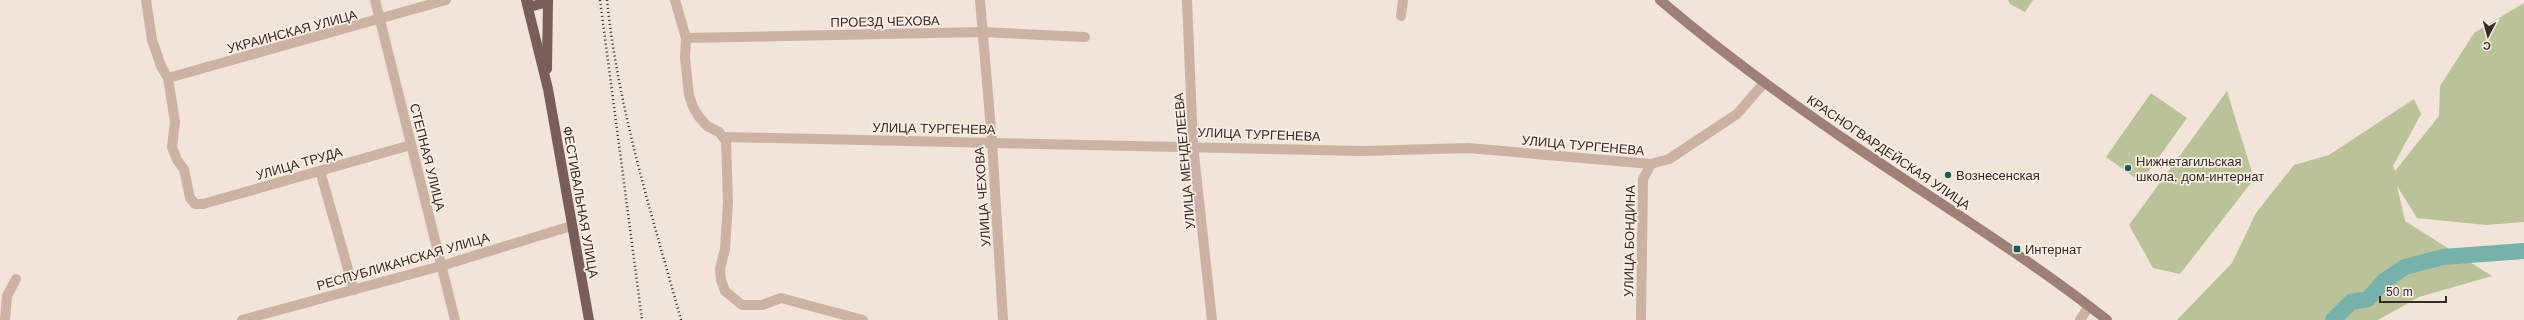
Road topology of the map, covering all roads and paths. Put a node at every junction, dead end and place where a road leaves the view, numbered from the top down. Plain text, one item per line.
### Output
1 (146, 0) edge
2 (376, 0) edge
3 (446, 0) edge
4 (675, 0) edge
5 (980, 0) edge
6 (1187, 0) edge
7 (1403, 0) edge
8 (1660, 0) edge
9 (548, 1) edge
10 (527, 2) edge
11 (1401, 16) dead end
12 (380, 20) junction
13 (982, 32) junction
14 (1085, 37) dead end
15 (686, 38) junction
16 (168, 78) junction
17 (1764, 84) junction
18 (548, 89) junction
19 (724, 137) junction
20 (992, 141) junction
21 (411, 145) junction
22 (1193, 146) junction
23 (1651, 164) junction
24 (320, 171) junction
25 (571, 226) junction
26 (441, 266) junction
27 (16, 279) dead end
28 (354, 290) junction
29 (2089, 306) junction
30 (5, 320) edge
31 (242, 320) edge
32 (455, 320) edge
33 (589, 320) edge
34 (863, 320) edge
35 (1003, 320) edge
36 (1212, 320) edge
37 (1641, 320) edge
38 (2080, 320) edge
39 (2107, 320) edge

1 - 16 street
2 - 12 street, СТЕПНАЯ УЛИЦА
3 - 12 street, УКРАИНСКАЯ УЛИЦА
4 - 15 street
5 - 13 street, УЛИЦА ЧЕХОВА
6 - 22 street, УЛИЦА МЕНДЕЛЕЕВА
7 - 11 street
8 - 17 main road, КРАСНОГВАРДЕЙСКАЯ УЛИЦА
9 - 10 main road
9 - 18 main road, ФЕСТИВАЛЬНАЯ УЛИЦА
10 - 18 main road, ФЕСТИВАЛЬНАЯ УЛИЦА
12 - 16 street, УКРАИНСКАЯ УЛИЦА
12 - 21 street, СТЕПНАЯ УЛИЦА
13 - 14 street, ПРОЕЗД ЧЕХОВА
13 - 15 street, ПРОЕЗД ЧЕХОВА
13 - 20 street, УЛИЦА ЧЕХОВА
15 - 19 street
16 - 24 street, УЛИЦА ТРУДА
17 - 23 street, УЛИЦА ТУРГЕНЕВА
17 - 29 main road, КРАСНОГВАРДЕЙСКАЯ УЛИЦА
18 - 25 main road, ФЕСТИВАЛЬНАЯ УЛИЦА
19 - 20 street, УЛИЦА ТУРГЕНЕВА
19 - 34 street
20 - 22 street, УЛИЦА ТУРГЕНЕВА
20 - 35 street, УЛИЦА ЧЕХОВА
21 - 24 street, УЛИЦА ТРУДА
21 - 26 street, СТЕПНАЯ УЛИЦА
22 - 23 street, УЛИЦА ТУРГЕНЕВА
22 - 36 street, УЛИЦА МЕНДЕЛЕЕВА
23 - 37 street, УЛИЦА БОНДИНА
24 - 28 street
25 - 26 street, РЕСПУБЛИКАНСКАЯ УЛИЦА
25 - 33 main road, ФЕСТИВАЛЬНАЯ УЛИЦА
26 - 28 street, РЕСПУБЛИКАНСКАЯ УЛИЦА
26 - 32 street, СТЕПНАЯ УЛИЦА
27 - 30 street
28 - 31 street, РЕСПУБЛИКАНСКАЯ УЛИЦА
29 - 38 street
29 - 39 main road, КРАСНОГВАРДЕЙСКАЯ УЛИЦА

